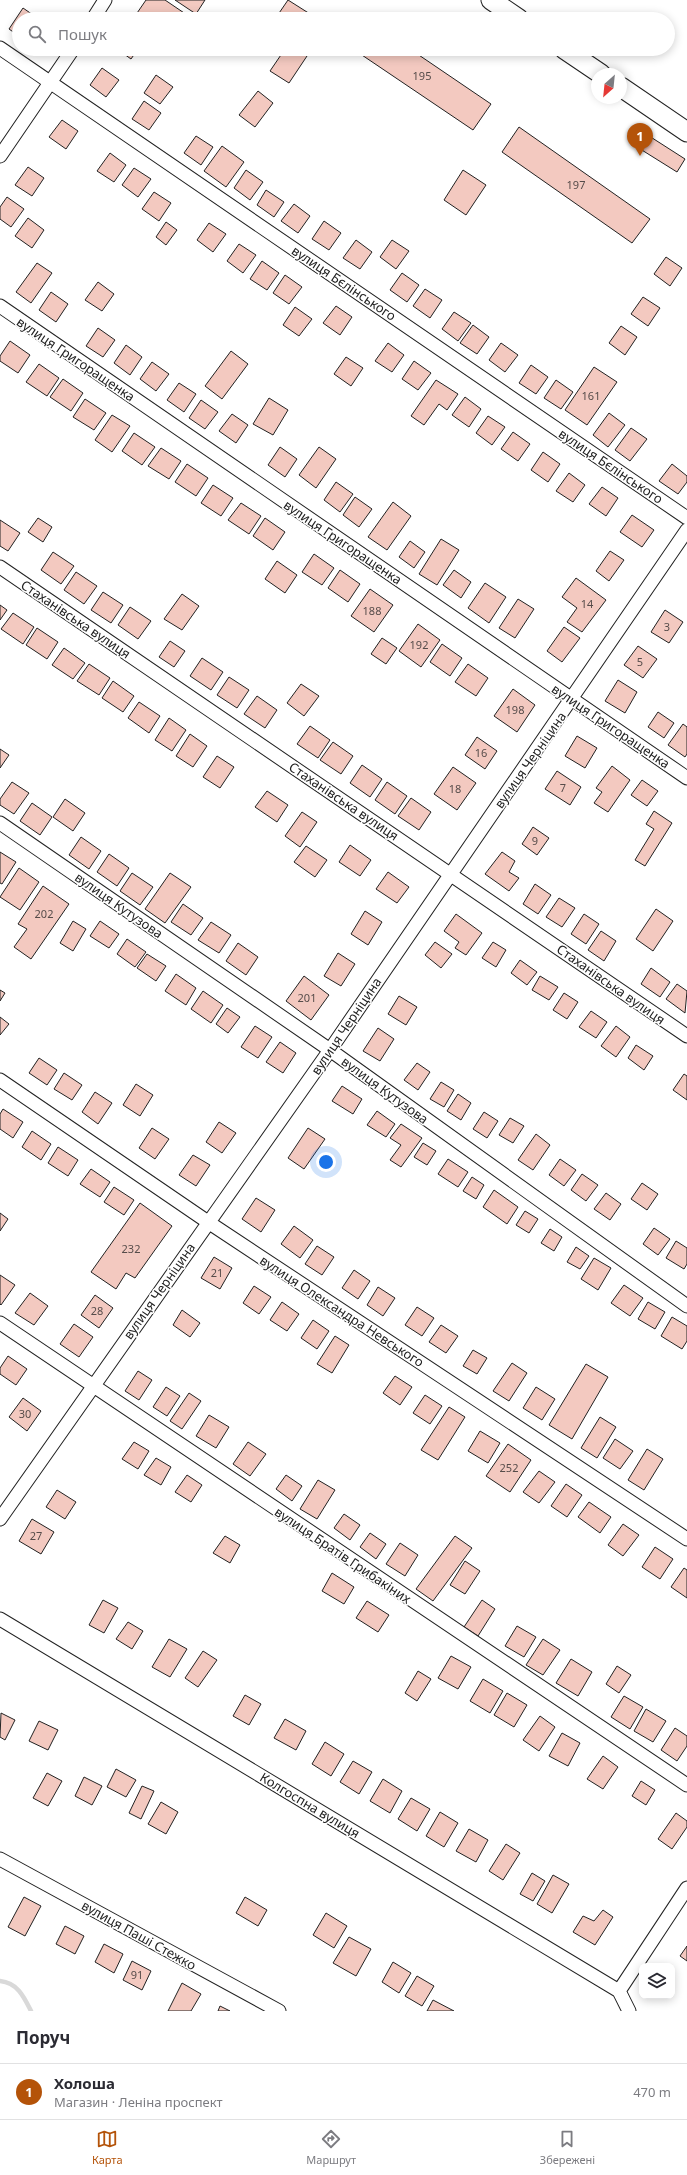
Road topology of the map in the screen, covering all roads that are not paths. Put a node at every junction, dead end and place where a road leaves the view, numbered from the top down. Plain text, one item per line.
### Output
1 (105, 0) edge
2 (490, 0) edge
3 (97, 12) edge
4 (508, 12) edge
5 (0, 48) edge
6 (68, 56) edge
7 (574, 56) edge
8 (592, 68) edge
9 (51, 82) junction
10 (627, 91) edge
11 (687, 132) edge
12 (0, 156) edge
13 (0, 306) edge
14 (687, 518) edge
15 (687, 530) edge
16 (0, 567) edge
17 (572, 700) junction
18 (687, 778) edge
19 (0, 823) edge
20 (450, 873) junction
21 (687, 1036) edge
22 (330, 1050) junction
23 (0, 1080) edge
24 (208, 1222) junction
25 (687, 1306) edge
26 (0, 1323) edge
27 (92, 1386) junction
28 (0, 1519) edge
29 (687, 1539) edge
30 (0, 1619) edge
31 (687, 1785) edge
32 (0, 1859) edge
33 (687, 1888) edge
34 (619, 1992) junction
35 (279, 2011) edge
36 (629, 2011) edge

1 - 3 street
2 - 4 main road
5 - 9 street, вулиця Бєлінського
6 - 9 street
7 - 8 main road
9 - 12 street
9 - 14 street, вулиця Бєлінського
10 - 11 main road
13 - 17 street, вулиця Григоращенка
15 - 17 street, вулиця Черніцина
16 - 20 street, Стаханівська вулиця
17 - 18 street, вулиця Григоращенка
17 - 20 street, вулиця Черніцина
19 - 22 street, вулиця Кутузова
20 - 21 street, Стаханівська вулиця
20 - 22 street, вулиця Черніцина
22 - 24 street, вулиця Черніцина
22 - 25 street, вулиця Кутузова
23 - 24 street, вулиця Олександра Невського
24 - 27 street, вулиця Черніцина
24 - 29 street, вулиця Олександра Невського
26 - 27 street, вулиця Братів Грибакіних
27 - 28 street, вулиця Черніцина
27 - 31 street, вулиця Братів Грибакіних
30 - 34 street, Колгоспна вулиця
32 - 35 street, вулиця Паші Стежко
33 - 34 street
34 - 36 street

